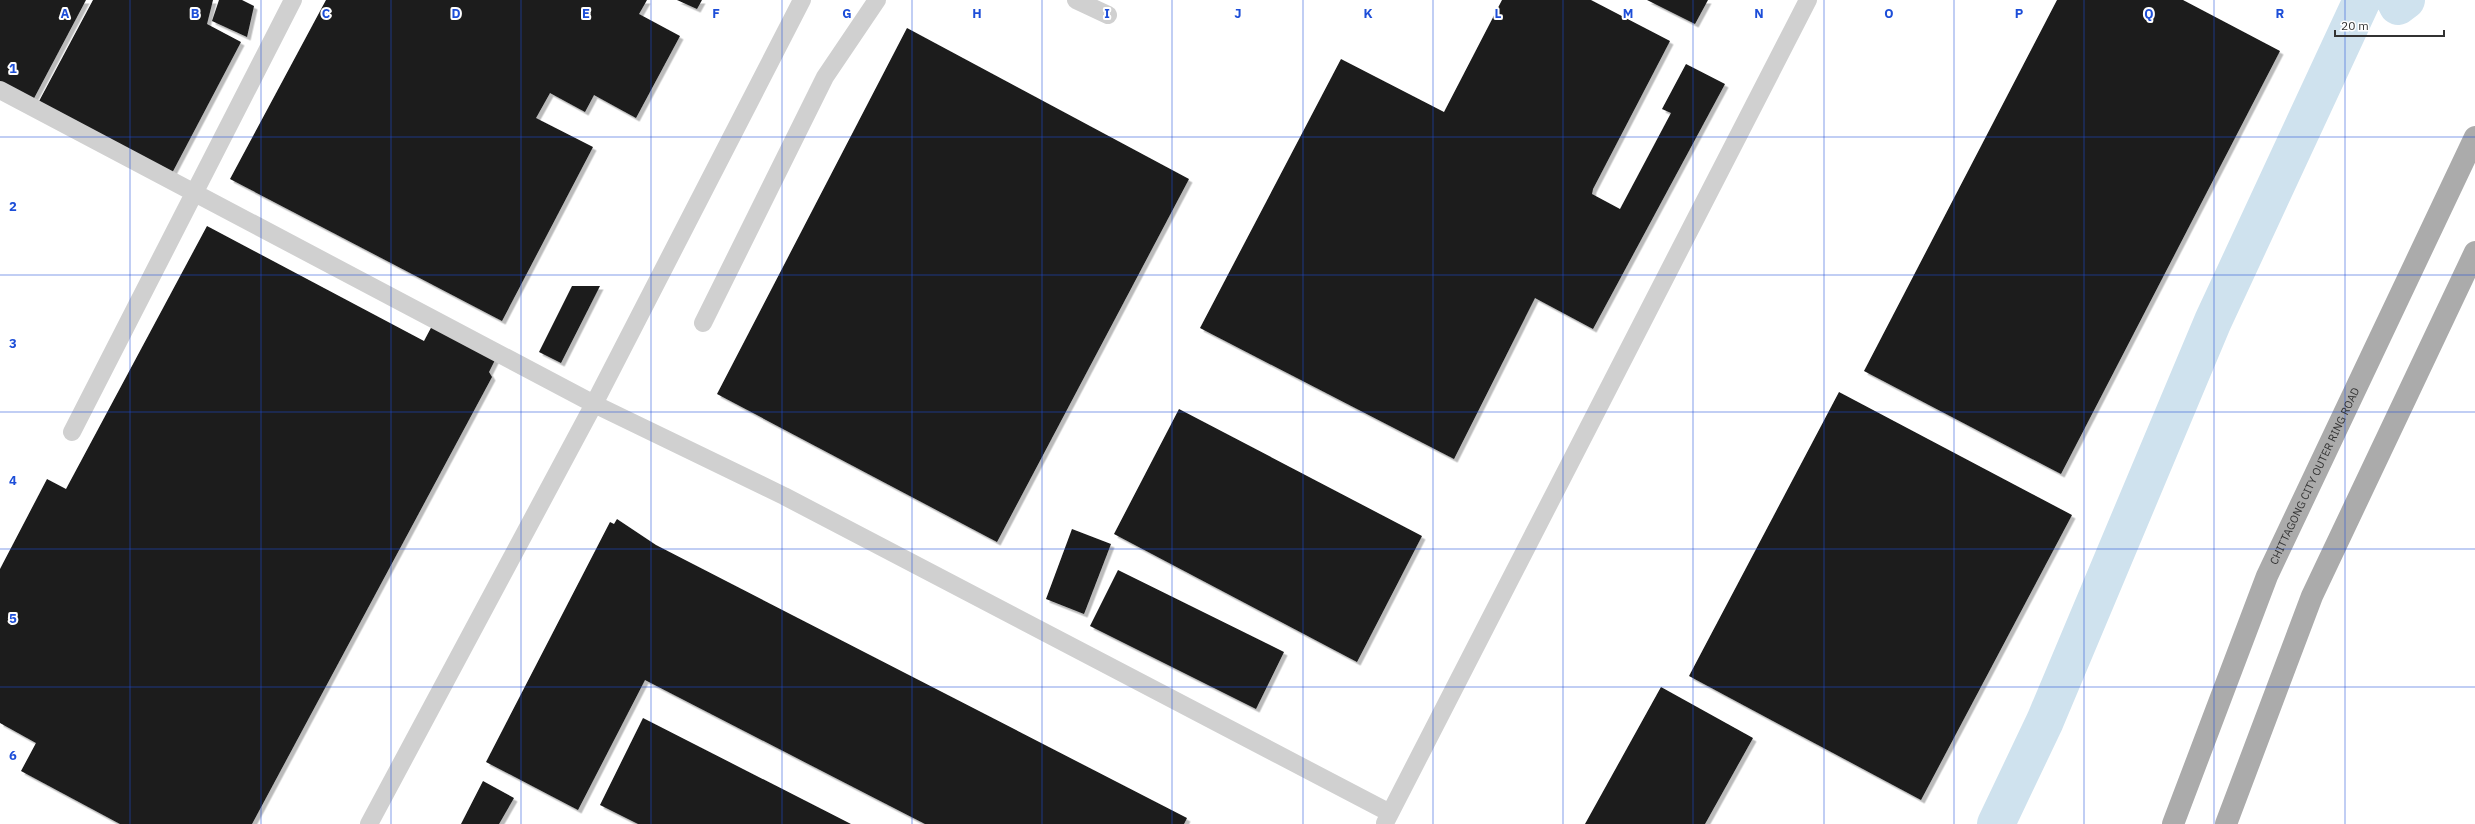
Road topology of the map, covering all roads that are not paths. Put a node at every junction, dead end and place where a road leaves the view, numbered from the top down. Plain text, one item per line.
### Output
1 (293, 0) edge
2 (802, 0) edge
3 (877, 0) edge
4 (1076, 0) edge
5 (1808, 0) edge
6 (1108, 14) dead end
7 (0, 90) edge
8 (2475, 137) edge
9 (196, 194) junction
10 (2475, 252) edge
11 (703, 323) dead end
12 (594, 404) junction
13 (72, 432) dead end
14 (1387, 819) edge
15 (369, 824) edge
16 (2173, 824) edge
17 (2226, 824) edge

1 - 9 lane
2 - 12 lane
3 - 11 lane
4 - 6 lane
5 - 14 lane
7 - 9 lane
8 - 16 main road, CHITTAGONG CITY OUTER RING ROAD
9 - 12 lane
9 - 13 lane
10 - 17 main road
12 - 14 lane
12 - 15 lane

